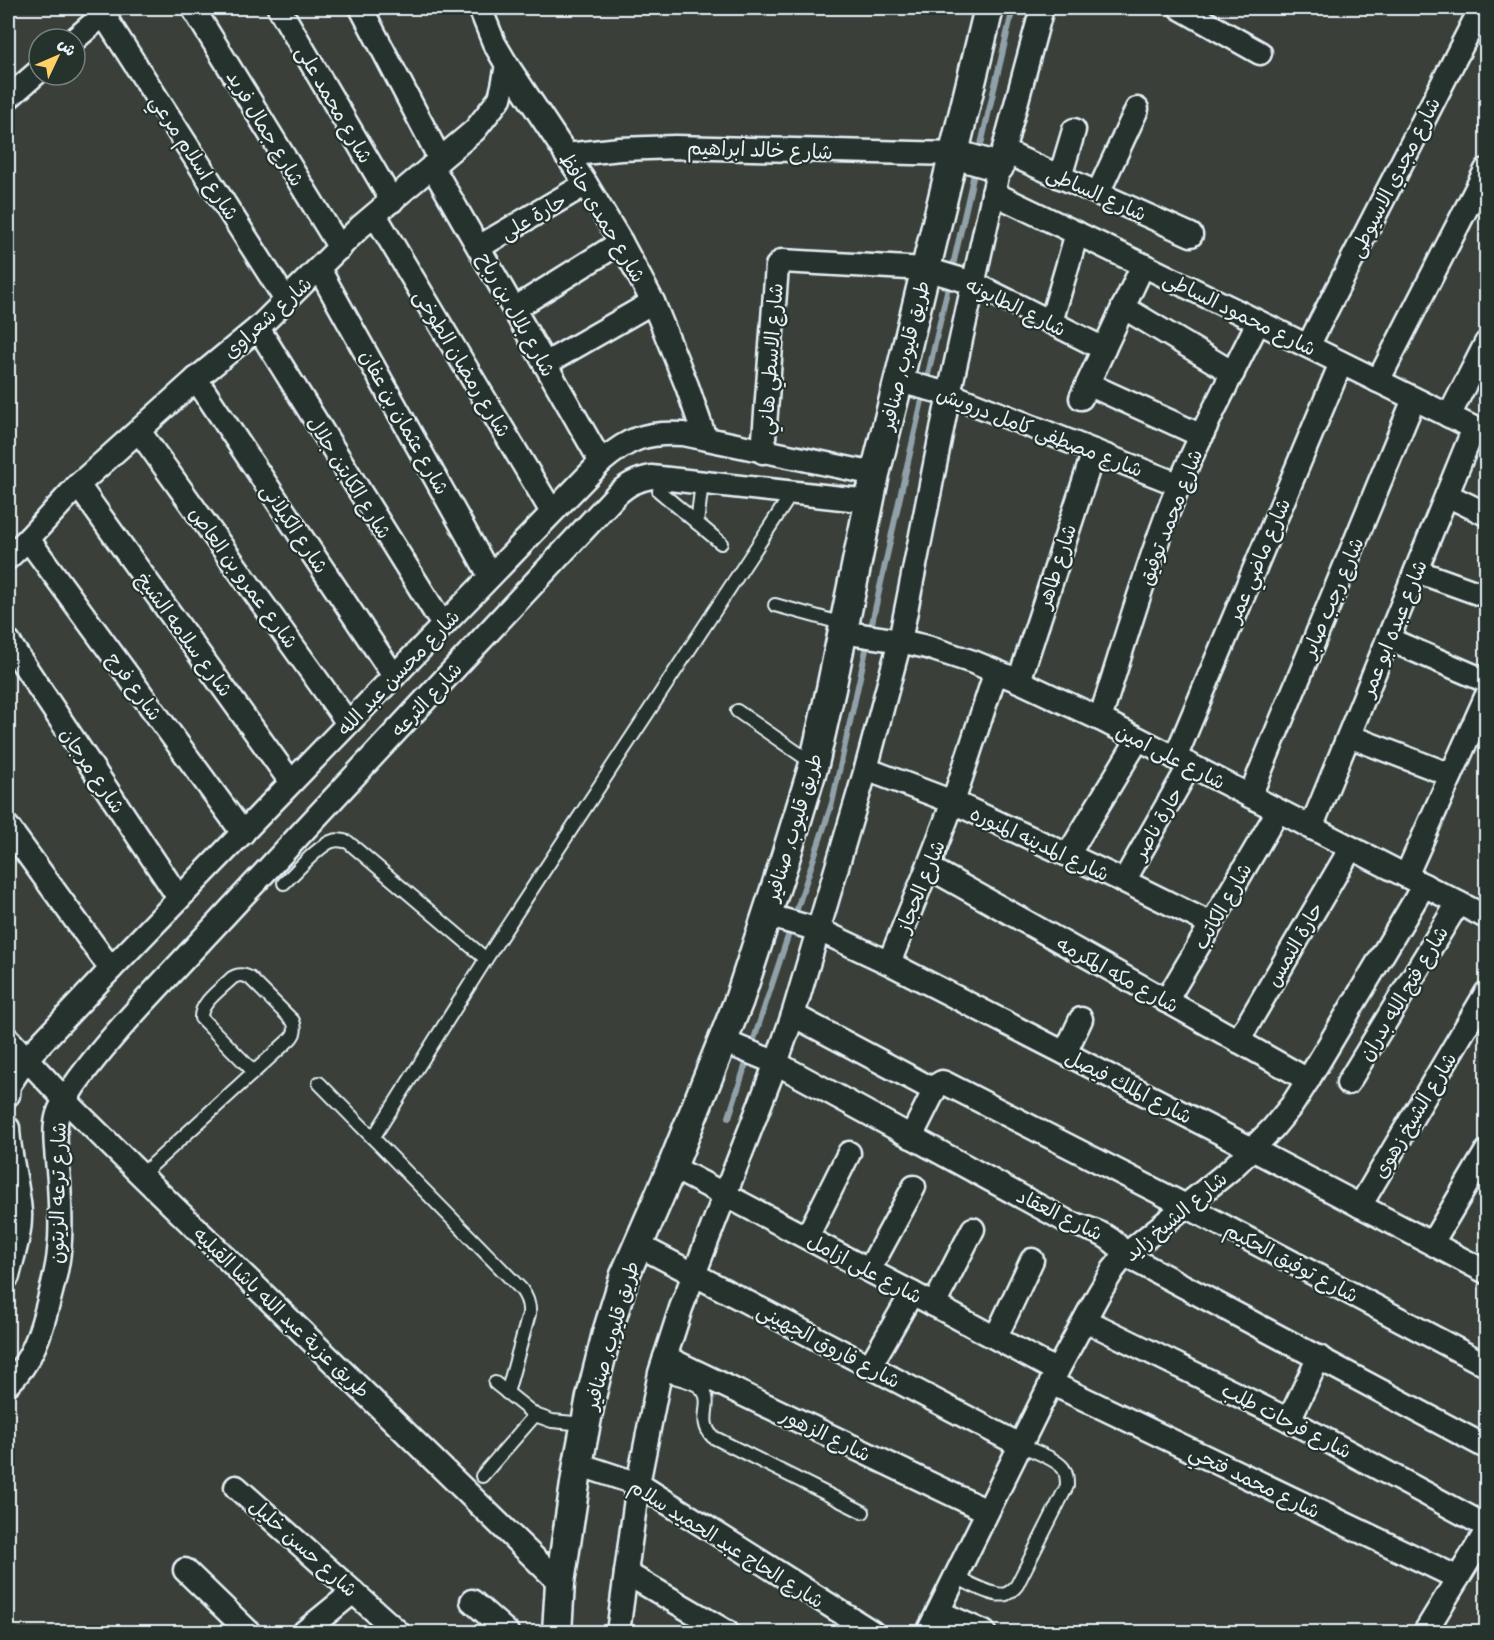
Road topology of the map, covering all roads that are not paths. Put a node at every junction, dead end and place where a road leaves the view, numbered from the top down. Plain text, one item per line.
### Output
1 (193, 8) edge
2 (279, 8) edge
3 (361, 8) edge
4 (480, 8) edge
5 (989, 8) edge
6 (1042, 8) edge
7 (1180, 8) edge
8 (1481, 8) edge
9 (107, 11) edge
10 (1209, 15) edge
11 (87, 28) edge
12 (1260, 53) dead end
13 (507, 65) junction
14 (27, 81) edge
15 (8, 98) edge
16 (1137, 109) dead end
17 (1074, 130) dead end
18 (954, 154) junction
19 (567, 155) junction
20 (436, 163) junction
21 (998, 170) junction
22 (1486, 170) edge
23 (1060, 177) junction
24 (586, 184) junction
25 (1098, 193) junction
26 (383, 208) junction
27 (1077, 233) junction
28 (1191, 235) dead end
29 (621, 242) junction
30 (479, 247) junction
31 (340, 248) junction
32 (1143, 265) junction
33 (777, 266) joint
34 (320, 269) junction
35 (926, 269) junction
36 (973, 283) junction
37 (286, 300) junction
38 (653, 302) junction
39 (1123, 307) junction
40 (514, 309) junction
41 (1051, 322) junction
42 (1258, 322) junction
43 (258, 328) junction
44 (1486, 342) edge
45 (1308, 346) junction
46 (1104, 349) junction
47 (1341, 363) junction
48 (545, 364) junction
49 (1233, 373) junction
50 (196, 379) junction
51 (899, 381) junction
52 (1378, 381) junction
53 (949, 394) junction
54 (1414, 399) junction
55 (1449, 416) junction
56 (139, 431) junction
57 (1480, 431) edge
58 (1202, 436) junction
59 (705, 438) junction
60 (1094, 451) junction
61 (763, 452) junction
62 (601, 462) junction
63 (702, 483) junction
64 (78, 485) junction
65 (1180, 485) junction
66 (872, 488) junction
67 (659, 491) dead end
68 (792, 493) junction
69 (1447, 495) junction
70 (552, 512) junction
71 (1486, 514) edge
72 (697, 523) junction
73 (28, 539) junction
74 (721, 543) dead end
75 (8, 558) edge
76 (1416, 571) junction
77 (490, 576) junction
78 (1486, 596) edge
79 (775, 605) dead end
80 (443, 626) junction
81 (843, 628) junction
82 (1388, 639) junction
83 (8, 641) edge
84 (900, 641) junction
85 (996, 671) junction
86 (394, 676) junction
87 (1019, 681) junction
88 (1486, 681) edge
89 (1486, 697) edge
90 (737, 711) dead end
91 (1100, 719) junction
92 (348, 723) junction
93 (1349, 736) junction
94 (1138, 739) junction
95 (1183, 762) junction
96 (814, 764) junction
97 (866, 770) junction
98 (1451, 775) junction
99 (291, 782) junction
100 (1250, 796) junction
101 (953, 802) junction
102 (1278, 811) junction
103 (8, 827) edge
104 (1311, 828) junction
105 (243, 833) junction
106 (1350, 848) junction
107 (1068, 855) junction
108 (928, 867) junction
109 (1415, 880) junction
110 (1124, 881) junction
111 (284, 883) dead end
112 (179, 898) junction
113 (1458, 903) junction
114 (1485, 912) edge
115 (766, 915) junction
116 (1211, 924) junction
117 (819, 930) junction
118 (486, 959) junction
119 (889, 963) junction
120 (111, 969) junction
121 (1486, 993) edge
122 (1166, 1001) junction
123 (793, 1015) junction
124 (1081, 1019) dead end
125 (8, 1039) edge
126 (723, 1041) junction
127 (1238, 1041) junction
128 (1065, 1053) junction
129 (27, 1058) junction
130 (776, 1063) junction
131 (254, 1072) junction
132 (1308, 1080) junction
133 (319, 1083) dead end
134 (1348, 1083) dead end
135 (936, 1087) junction
136 (8, 1088) edge
137 (65, 1100) junction
138 (8, 1128) edge
139 (373, 1137) junction
140 (911, 1137) junction
141 (1252, 1149) junction
142 (1486, 1152) edge
143 (849, 1153) dead end
144 (672, 1167) junction
145 (141, 1175) junction
146 (914, 1186) dead end
147 (726, 1194) junction
148 (1184, 1205) junction
149 (1360, 1206) junction
150 (973, 1229) dead end
151 (807, 1237) junction
152 (1432, 1243) junction
153 (638, 1245) junction
154 (1125, 1255) junction
155 (1032, 1260) dead end
156 (869, 1270) junction
157 (1486, 1272) edge
158 (694, 1274) junction
159 (8, 1276) edge
160 (912, 1293) junction
161 (934, 1305) junction
162 (1085, 1320) junction
163 (996, 1337) junction
164 (1319, 1357) junction
165 (662, 1365) junction
166 (1486, 1365) edge
167 (870, 1366) junction
168 (1054, 1377) junction
169 (495, 1383) dead end
170 (8, 1384) edge
171 (507, 1393) junction
172 (535, 1415) junction
173 (1289, 1420) junction
174 (585, 1424) junction
175 (1020, 1445) junction
176 (1486, 1447) edge
177 (578, 1464) junction
178 (482, 1476) dead end
179 (638, 1484) junction
180 (236, 1486) dead end
181 (987, 1511) junction
182 (863, 1512) dead end
183 (1486, 1526) edge
184 (1486, 1532) edge
185 (185, 1570) dead end
186 (626, 1573) junction
187 (956, 1577) junction
188 (1458, 1578) junction
189 (560, 1583) junction
190 (353, 1592) junction
191 (472, 1601) dead end
192 (939, 1612) junction
193 (384, 1628) edge
194 (249, 1632) edge
195 (304, 1632) edge
196 (507, 1632) edge
197 (557, 1632) edge
198 (618, 1632) edge
199 (727, 1632) edge
200 (872, 1632) edge
201 (928, 1632) edge
202 (984, 1632) edge
203 (1426, 1632) edge

1 - 31 street, شارع جمال فريد
2 - 26 street, شارع محمد على
3 - 20 street, شارع بلال بن رباح
4 - 13 street, شارع حمدى حافظ
5 - 18 street, طريق قليوب, صنافير
6 - 21 street
7 - 10 street
8 - 45 street, شارع مجدي الاسيوطى
9 - 11 street
9 - 37 street, شارع اسلام مرعي
10 - 12 street
13 - 19 street, شارع حمدى حافظ
13 - 20 street, شارع شعراوى
14 - 15 street
16 - 25 street
17 - 23 street
18 - 19 street, شارع خالد ابراهيم
18 - 21 street
18 - 35 street, طريق قليوب, صنافير
19 - 24 street, شارع حمدى حافظ
20 - 26 street, شارع شعراوى
20 - 30 street, شارع بلال بن رباح
21 - 23 street, شارع الساطى
21 - 27 street, شارع محمود الساطى
21 - 36 street
22 - 52 street
23 - 25 street, شارع الساطى
24 - 29 street, شارع حمدى حافظ
24 - 30 street, حارة على
25 - 28 street, شارع الساطى
26 - 31 street, شارع شعراوى
26 - 70 street, شارع رمضان الطوخى
27 - 32 street, شارع محمود الساطى
27 - 41 street
29 - 38 street, شارع حمدى حافظ
29 - 40 street
30 - 40 street, شارع بلال بن رباح
31 - 34 street, شارع شعراوى
32 - 39 street
32 - 42 street, شارع محمود الساطى
33 - 35 street, شارع الطابونه
33 - 61 street, شارع الاسطي هاني
34 - 37 street, شارع شعراوى
34 - 77 street, شارع عثمان بن عفان
35 - 36 street, شارع الطابونه
35 - 51 street, طريق قليوب, صنافير
36 - 41 street, شارع الطابونه
36 - 53 street
37 - 43 street, شارع شعراوى
38 - 48 street
38 - 59 street, شارع حمدى حافظ
39 - 46 street
39 - 49 street
40 - 48 street, شارع بلال بن رباح
41 - 46 street, شارع الطابونه
42 - 45 street, شارع محمود الساطى
42 - 49 street, شارع محمد توفيق
43 - 50 street, شارع شعراوى
43 - 80 street, شارع الكابتن جلال
44 - 55 street
45 - 47 street, شارع محمود الساطى
46 - 58 street
47 - 52 street, شارع محمود الساطى
47 - 95 street, شارع ماضي عمر
48 - 62 street, شارع بلال بن رباح
49 - 58 street, شارع محمد توفيق
50 - 56 street, شارع شعراوى
50 - 86 street, شارع الكيلانى
51 - 53 street, شارع مصطفى كامل درويش
51 - 66 street, طريق قليوب, صنافير
52 - 54 street, شارع محمود الساطى
53 - 60 street, شارع مصطفى كامل درويش
53 - 84 street
54 - 55 street, شارع محمود الساطى
54 - 100 street, شارع رجب صابر
55 - 57 street, شارع محمود الساطى
56 - 64 street, شارع شعراوى
56 - 92 street, شارع عمرو بن العاص
57 - 69 street, شارع عبده ابو عمر
58 - 65 street, شارع محمد توفيق
59 - 61 street, شارع محسن عبد الله
59 - 62 street, شارع محسن عبد الله
60 - 65 street, شارع مصطفى كامل درويش
60 - 87 street, شارع طاهر
61 - 66 street, شارع محسن عبد الله
62 - 70 street, شارع محسن عبد الله
63 - 68 street, شارع الترعه
63 - 72 lane
63 - 137 street, شارع الترعه
64 - 73 street, شارع شعراوى
64 - 99 street, شارع سلامه الشيخ
65 - 91 street, شارع محمد توفيق
66 - 68 street, شارع الترعه
66 - 81 street, طريق قليوب, صنافير
67 - 72 lane
68 - 118 lane
69 - 71 street
69 - 76 street, شارع عبده ابو عمر
70 - 77 street, شارع محسن عبد الله
72 - 74 lane
73 - 75 street, شارع شعراوى
73 - 105 street, شارع فرج
76 - 78 street
76 - 82 street, شارع عبده ابو عمر
77 - 80 street, شارع محسن عبد الله
79 - 81 lane
80 - 86 street, شارع محسن عبد الله
81 - 84 street, شارع على امين
81 - 96 street, طريق قليوب, صنافير
82 - 88 street
82 - 93 street, شارع عبده ابو عمر
83 - 112 street, شارع مرجان
84 - 85 street, شارع على امين
84 - 97 street
85 - 87 street, شارع على امين
85 - 101 street, شارع الحجاز
86 - 92 street, شارع محسن عبد الله
87 - 91 street, شارع على امين
89 - 98 street, شارع الشيخ زايد
90 - 96 lane
91 - 94 street, شارع على امين
92 - 99 street, شارع محسن عبد الله
93 - 98 street
93 - 104 street, شارع عبده ابو عمر
94 - 95 street, شارع على امين
94 - 107 street
95 - 100 street, شارع على امين
95 - 110 street, حارة ناصر
96 - 115 street, طريق قليوب, صنافير
97 - 101 street, شارع المدينه المنوره
97 - 117 street
98 - 109 street, شارع الشيخ زايد
99 - 105 street, شارع محسن عبد الله
100 - 102 street, شارع على امين
101 - 107 street, شارع المدينه المنوره
101 - 108 street, شارع الحجاز
102 - 104 street, شارع على امين
102 - 116 street, شارع الكاتب
103 - 120 street
104 - 106 street, شارع على امين
105 - 112 street, شارع محسن عبد الله
106 - 109 street, شارع على امين
106 - 127 street, حارة النمس
107 - 110 street, شارع المدينه المنوره
108 - 119 street, شارع الحجاز
108 - 122 street, شارع مكه المكرمه
109 - 113 street, شارع على امين
109 - 132 street, شارع الشيخ زايد
110 - 116 street, شارع المدينه المنوره
111 - 118 lane
112 - 120 street, شارع محسن عبد الله
113 - 114 street, شارع على امين
113 - 134 street, شارع فتح الله بدران
115 - 117 street, شارع الملك فيصل
115 - 126 street, طريق قليوب, صنافير
116 - 122 street, شارع الكاتب
117 - 119 street, شارع الملك فيصل
117 - 123 street
118 - 139 lane
119 - 128 street, شارع الملك فيصل
120 - 129 street, شارع محسن عبد الله
121 - 149 street, شارع الشيخ زهوى
122 - 127 street, شارع مكه المكرمه
123 - 130 street
123 - 135 street, شارع توفيق الحكيم
124 - 128 street
125 - 129 street, طريق عزبة عبد الله باشا القبليه
126 - 130 street, شارع العقاد
126 - 144 street, طريق قليوب, صنافير
127 - 132 street, شارع مكه المكرمه
128 - 141 street, شارع الملك فيصل
129 - 136 street, شارع محسن عبد الله
129 - 137 street, طريق عزبة عبد الله باشا القبليه
130 - 140 street, شارع العقاد
130 - 147 street
131 - 131 lane
131 - 145 lane
132 - 141 street, شارع الشيخ زايد
133 - 139 lane
135 - 140 street
135 - 148 street, شارع توفيق الحكيم
137 - 145 street, طريق عزبة عبد الله باشا القبليه
137 - 170 street, شارع ترعه الزيتون
138 - 159 street
139 - 171 lane
140 - 154 street, شارع العقاد
141 - 148 street, شارع الشيخ زايد
141 - 149 street, شارع الملك فيصل
142 - 152 street
143 - 151 street
144 - 147 street, شارع على ازامل
144 - 153 street, طريق قليوب, صنافير
145 - 189 street, طريق عزبة عبد الله باشا القبليه
146 - 156 street
147 - 151 street, شارع على ازامل
147 - 158 street
148 - 154 street, شارع الشيخ زايد
148 - 166 street, شارع توفيق الحكيم
149 - 152 street, شارع الملك فيصل
150 - 161 street
151 - 156 street, شارع على ازامل
152 - 157 street, شارع الملك فيصل
153 - 158 street, شارع فاروق الجهينى
153 - 174 street, طريق قليوب, صنافير
154 - 162 street, شارع الشيخ زايد
154 - 164 street, شارع العقاد
155 - 163 street
156 - 160 street, شارع على ازامل
158 - 165 street
158 - 167 street, شارع فاروق الجهينى
160 - 161 street, شارع على ازامل
160 - 167 street
161 - 163 street, شارع على ازامل
162 - 168 street, شارع الشيخ زايد
162 - 173 street, شارع فرحات طلب
163 - 168 street, شارع على ازامل
164 - 173 street
164 - 176 street, شارع العقاد
165 - 179 street
165 - 181 street, شارع الزهور
165 - 182 lane
167 - 175 street, شارع فاروق الجهينى
168 - 175 street, شارع الشيخ زايد
168 - 188 street, شارع محمد فتحي
169 - 171 lane
171 - 172 lane
172 - 174 lane
172 - 178 lane
173 - 183 street, شارع فرحات طلب
174 - 177 street, طريق قليوب, صنافير
175 - 181 street, شارع الشيخ زايد
175 - 187 lane
177 - 179 street, شارع الحاج عبد الحميد سلام
177 - 189 street, طريق قليوب, صنافير
179 - 186 street
179 - 200 street, شارع الحاج عبد الحميد سلام
180 - 190 street, شارع حسن خليل
181 - 187 street, شارع الشيخ زايد
184 - 188 street
185 - 194 street
186 - 198 street
186 - 199 street
187 - 192 street, شارع الشيخ زايد
188 - 203 street
189 - 197 street, طريق قليوب, صنافير
190 - 193 street, شارع حسن خليل
190 - 195 street
191 - 196 street
192 - 201 street, شارع الشيخ زايد
192 - 202 street

